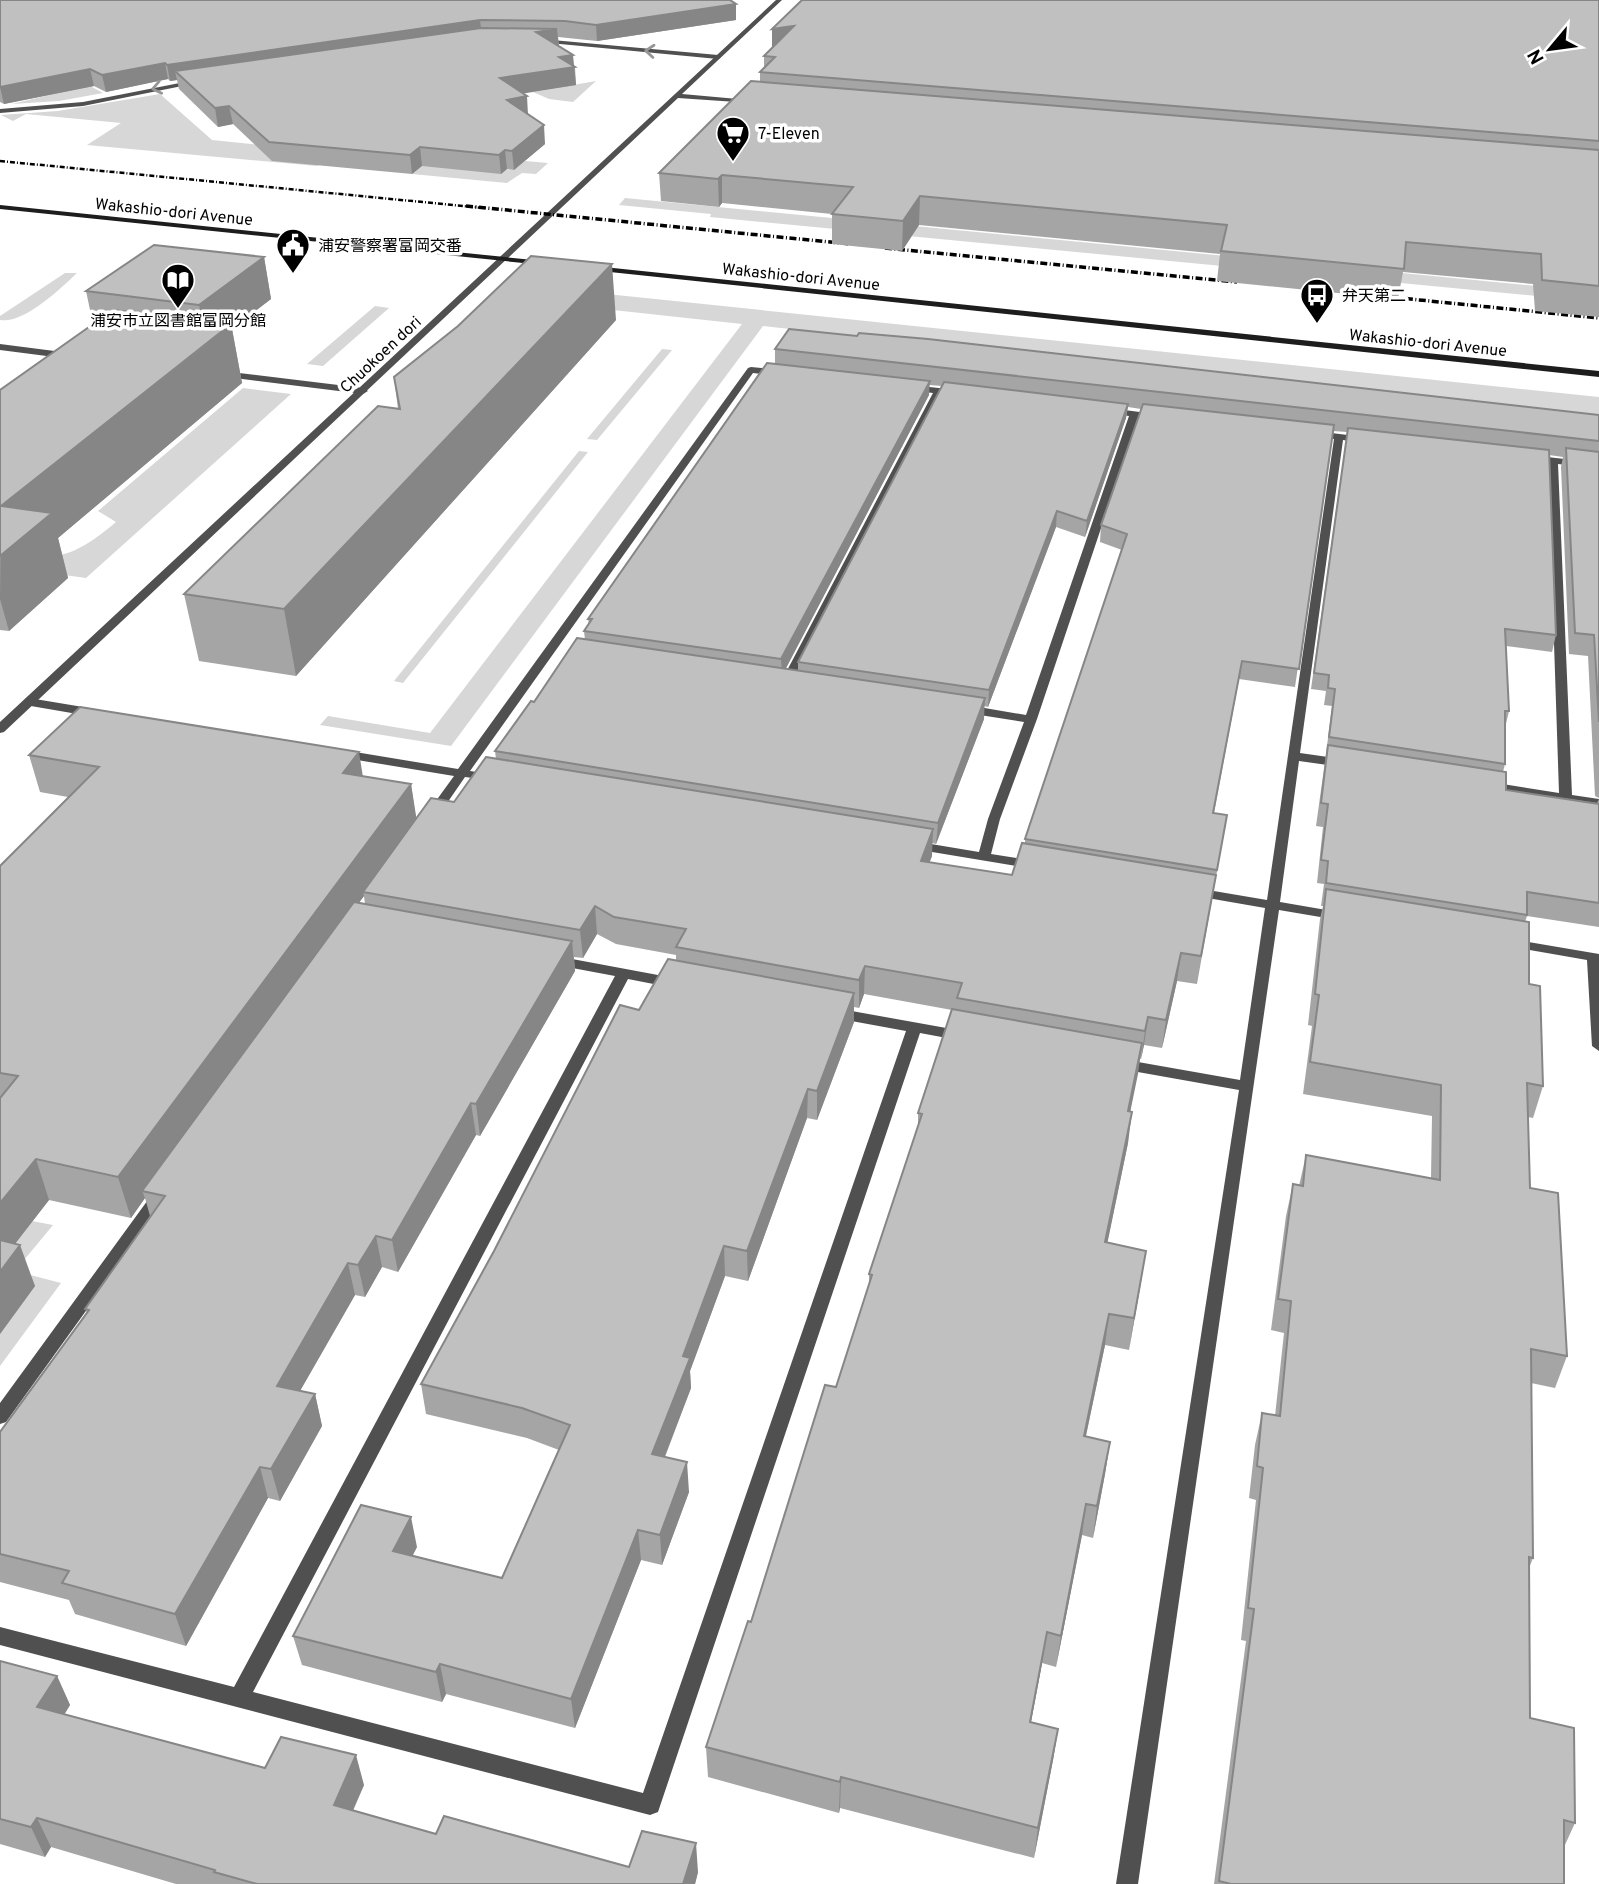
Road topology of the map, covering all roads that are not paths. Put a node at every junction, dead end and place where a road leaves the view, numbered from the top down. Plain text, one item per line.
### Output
1 (779, 0) edge
2 (528, 40) edge
3 (718, 57) junction
4 (209, 80) edge
5 (677, 96) junction
6 (758, 103) edge
7 (0, 111) edge
8 (0, 207) edge
9 (504, 258) junction
10 (560, 264) edge
11 (587, 267) edge
12 (0, 347) edge
13 (87, 358) edge
14 (205, 372) edge
15 (791, 374) edge
16 (1599, 374) edge
17 (899, 386) edge
18 (363, 391) junction
19 (939, 391) junction
20 (965, 394) edge
21 (1096, 410) edge
22 (1135, 414) junction
23 (1162, 417) edge
24 (1298, 432) edge
25 (1339, 437) junction
26 (1379, 442) edge
27 (1513, 456) edge
28 (1553, 461) junction
29 (1599, 466) edge
30 (774, 680) edge
31 (787, 682) junction
32 (800, 684) edge
33 (29, 702) junction
34 (950, 707) edge
35 (109, 716) edge
36 (1031, 719) junction
37 (0, 729) edge
38 (323, 751) edge
39 (1293, 756) junction
40 (1362, 766) edge
41 (461, 774) junction
42 (506, 780) edge
43 (1471, 783) edge
44 (1566, 799) junction
45 (1599, 803) edge
46 (425, 825) edge
47 (902, 843) edge
48 (984, 856) junction
49 (1053, 868) edge
50 (1176, 889) edge
51 (1273, 905) junction
52 (1353, 918) edge
53 (1500, 942) edge
54 (1597, 957) edge
55 (542, 959) edge
56 (623, 974) junction
57 (689, 986) edge
58 (822, 1010) edge
59 (915, 1027) junction
60 (981, 1039) edge
61 (1599, 1046) edge
62 (1101, 1060) edge
63 (1247, 1086) junction
64 (170, 1182) edge
65 (0, 1417) edge
66 (0, 1636) edge
67 (239, 1698) junction
68 (1127, 1884) edge

1 - 3 street, Chuokoen dori
3 -> 2 street
3 - 5 street, Chuokoen dori
4 -> 7 street
5 - 6 street
5 - 9 street, Chuokoen dori
8 - 9 main road, Wakashio-dori Avenue
9 - 10 main road, Wakashio-dori Avenue
9 - 18 street, Chuokoen dori
11 - 16 main road, Wakashio-dori Avenue
12 - 13 street
14 - 18 street
15 - 41 street
17 - 19 street
18 - 33 street, Chuokoen dori
19 - 20 street
19 - 31 street
21 - 22 street
22 - 23 street
22 - 36 street
24 - 25 street
25 - 26 street
25 - 39 street
27 - 28 street
28 - 29 street
28 - 44 street
30 - 31 street
31 - 32 street
33 - 35 street
33 - 37 street, Chuokoen dori
34 - 36 street
36 - 48 street
38 - 41 street
39 - 40 street
39 - 51 street
41 - 42 street
41 - 46 street
43 - 44 street
44 - 45 street
47 - 48 street
48 - 49 street
50 - 51 street
51 - 52 street
51 - 63 street
53 - 54 street
54 - 61 street
55 - 56 street
56 - 57 street
56 - 67 street
58 - 59 street
59 - 60 street
59 - 67 street
62 - 63 street
63 - 68 street
64 - 65 street
66 - 67 street

